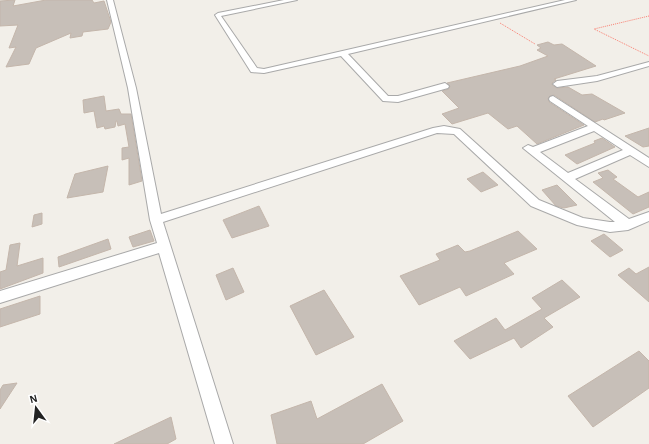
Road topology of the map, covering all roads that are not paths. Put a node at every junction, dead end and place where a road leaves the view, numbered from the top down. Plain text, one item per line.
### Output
1 (110, 0) edge
2 (294, 0) edge
3 (573, 0) edge
4 (342, 53) junction
5 (649, 64) edge
6 (640, 66) junction
7 (649, 71) edge
8 (557, 84) dead end
9 (445, 86) dead end
10 (553, 99) dead end
11 (595, 127) junction
12 (631, 151) junction
13 (649, 163) edge
14 (567, 178) junction
15 (649, 216) edge
16 (156, 220) junction
17 (628, 225) junction
18 (164, 246) junction
19 (0, 297) edge
20 (224, 444) edge

1 - 16 street
2 - 4 street
3 - 4 street
4 - 9 street
5 - 6 street
6 - 7 street
6 - 8 street
10 - 11 street
11 - 12 street
11 - 14 street
12 - 13 street
12 - 14 street
14 - 17 street
15 - 17 street
16 - 17 street
16 - 18 street
18 - 19 street
18 - 20 street

